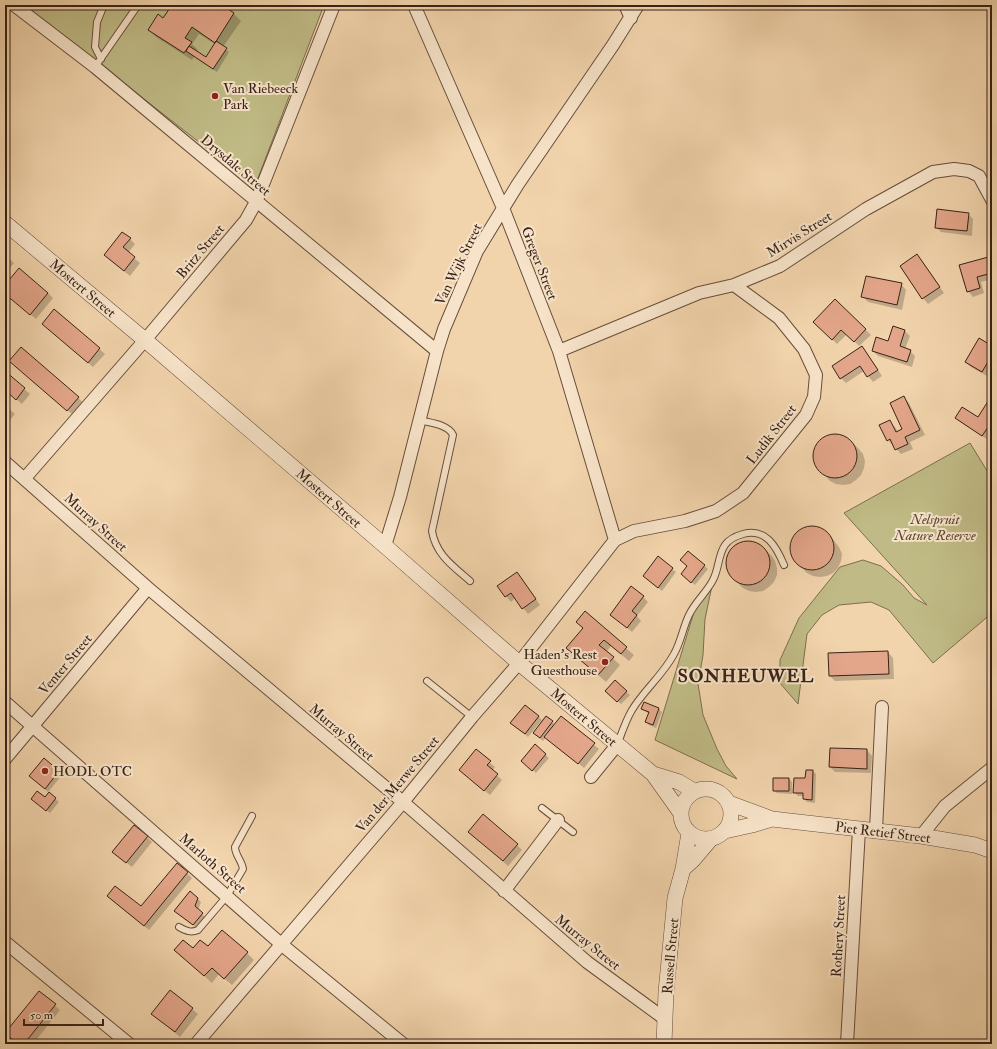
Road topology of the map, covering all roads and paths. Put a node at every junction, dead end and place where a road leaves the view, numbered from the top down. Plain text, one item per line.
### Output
1 (14, 5) edge
2 (104, 5) edge
3 (138, 5) edge
4 (334, 5) edge
5 (414, 5) edge
6 (625, 5) edge
7 (638, 5) edge
8 (631, 18) junction
9 (98, 63) junction
10 (992, 200) edge
11 (256, 202) junction
12 (503, 208) junction
13 (5, 223) edge
14 (734, 285) junction
15 (145, 340) junction
16 (436, 351) junction
17 (559, 351) junction
18 (419, 420) junction
19 (5, 462) edge
20 (25, 478) junction
21 (615, 540) junction
22 (385, 546) junction
23 (784, 565) dead end
24 (470, 581) dead end
25 (148, 588) junction
26 (519, 663) junction
27 (427, 681) dead end
28 (5, 702) edge
29 (882, 707) dead end
30 (472, 717) junction
31 (34, 726) junction
32 (617, 745) junction
33 (5, 759) edge
34 (992, 768) edge
35 (653, 774) junction
36 (591, 777) dead end
37 (694, 791) junction
38 (403, 802) junction
39 (729, 803) junction
40 (542, 808) dead end
41 (680, 812) junction
42 (252, 816) dead end
43 (772, 819) junction
44 (558, 820) junction
45 (859, 829) junction
46 (876, 830) junction
47 (725, 831) junction
48 (573, 832) dead end
49 (689, 833) junction
50 (921, 836) junction
51 (710, 840) junction
52 (992, 851) edge
53 (683, 869) junction
54 (504, 891) junction
55 (227, 896) junction
56 (179, 927) dead end
57 (5, 942) edge
58 (281, 944) junction
59 (665, 1019) junction
60 (129, 1044) edge
61 (196, 1044) edge
62 (403, 1044) edge
63 (664, 1044) edge
64 (847, 1044) edge

1 - 9 street, Drysdale Street
2 - 9 lane
3 - 9 lane
4 - 11 street, Britz Street
5 - 12 street, Greger Street
6 - 8 street
7 - 8 street, Van Wijk Street
8 - 12 street, Van Wijk Street
9 - 11 street, Drysdale Street
10 - 14 street, Mirvis Street
11 - 15 street, Britz Street
11 - 16 street, Drysdale Street
12 - 16 street, Van Wijk Street
12 - 17 street, Greger Street
13 - 15 street, Mostert Street
14 - 17 street, Mirvis Street
14 - 21 street, Ludik Street
15 - 20 street, Britz Street
15 - 22 street, Mostert Street
16 - 18 street, Van Wijk Street
17 - 21 street, Greger Street
18 - 22 street, Van Wijk Street
18 - 24 lane
19 - 20 street, Murray Street
20 - 25 street, Murray Street
21 - 26 street, Van der Merwe Street
22 - 26 street, Mostert Street
23 - 32 lane
25 - 31 street, Venter Street
25 - 38 street, Murray Street
26 - 30 street, Van der Merwe Street
26 - 32 street, Mostert Street
27 - 30 lane
28 - 31 street, Marloth Street
29 - 46 street
30 - 38 street, Van der Merwe Street
31 - 33 street, Venter Street
31 - 55 street, Marloth Street
32 - 35 street, Mostert Street
32 - 36 street
34 - 50 street
35 - 37 street, Mostert Street
35 - 41 street, Mostert Street
37 - 39 street
37 - 41 street
38 - 54 street, Murray Street
38 - 58 street, Van der Merwe Street
39 - 43 street, Piet Retief Street
39 - 47 street
40 - 44 lane
41 - 49 street
42 - 55 lane
43 - 45 street, Piet Retief Street
43 - 47 street, Piet Retief Street
44 - 48 lane
44 - 54 street
45 - 46 street, Piet Retief Street
45 - 64 street, Rothery Street
46 - 50 street, Piet Retief Street
47 - 51 street
49 - 51 street
49 - 53 street, Russell Street
50 - 52 street, Piet Retief Street
51 - 53 street
53 - 59 street, Russell Street
54 - 59 street, Murray Street
55 - 56 lane
55 - 58 street, Marloth Street
57 - 60 street
58 - 61 street, Van der Merwe Street
58 - 62 street, Marloth Street
59 - 63 street, Russell Street

